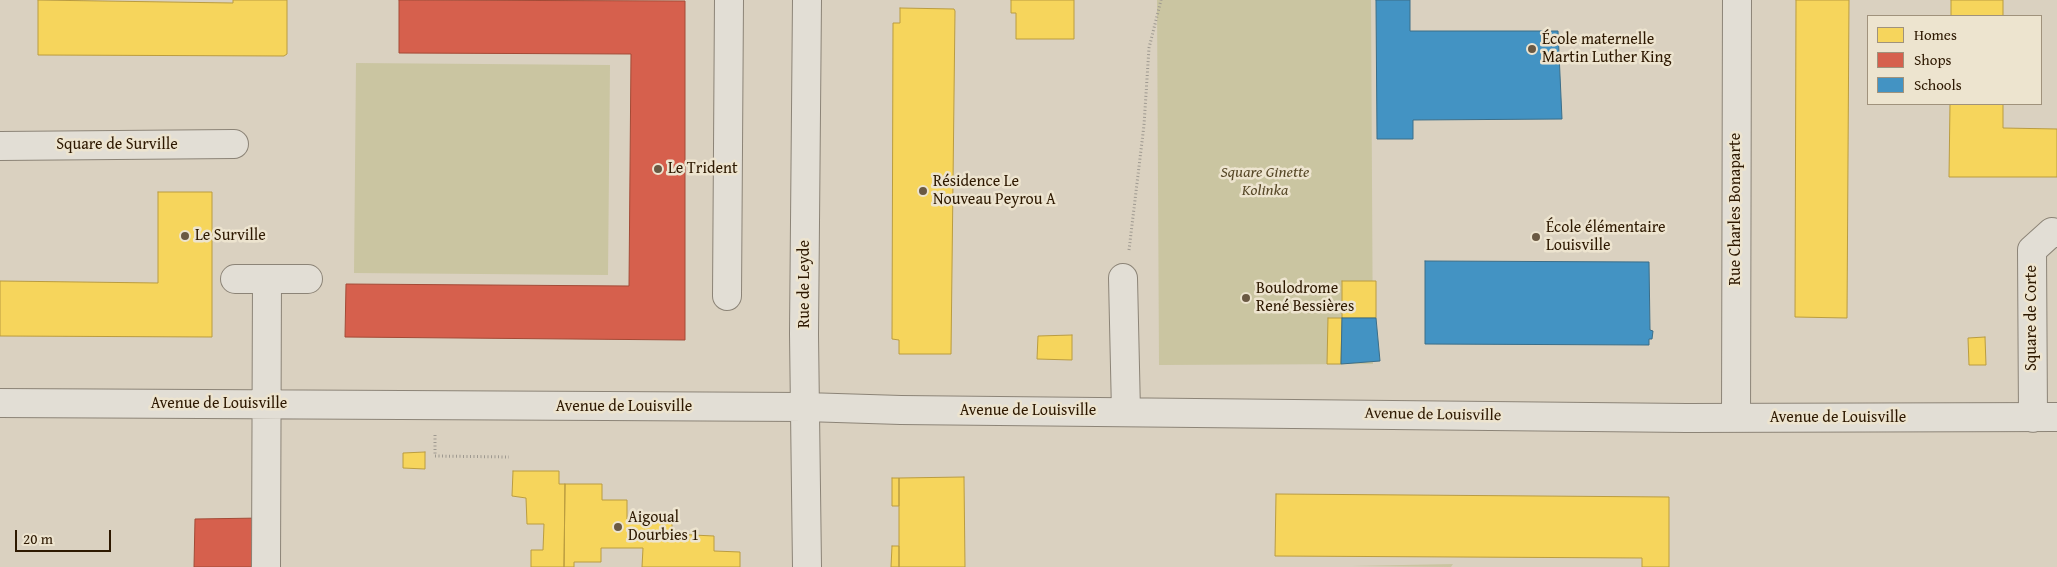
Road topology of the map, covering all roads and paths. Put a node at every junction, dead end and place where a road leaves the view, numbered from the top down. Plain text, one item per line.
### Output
1 (730, 0) edge
2 (807, 0) edge
3 (1161, 0) edge
4 (1737, 0) edge
5 (234, 144) dead end
6 (0, 146) edge
7 (2057, 233) edge
8 (1124, 278) joint
9 (235, 279) dead end
10 (308, 279) dead end
11 (267, 280) junction
12 (727, 296) dead end
13 (0, 403) edge
14 (268, 404) junction
15 (434, 406) junction
16 (805, 407) junction
17 (1126, 412) junction
18 (2045, 417) edge
19 (1736, 418) junction
20 (509, 458) dead end
21 (266, 567) edge
22 (807, 567) edge

1 - 12 street
2 - 16 street, Rue de Leyde
3 - 8 path
4 - 19 street, Rue Charles Bonaparte
5 - 6 street, Square de Surville
7 - 18 street, Square de Corte
8 - 17 street
9 - 11 street
10 - 11 street
11 - 14 street
13 - 14 street, Avenue de Louisville
14 - 15 street, Avenue de Louisville
14 - 21 street
15 - 16 street, Avenue de Louisville
15 - 20 path
16 - 17 street, Avenue de Louisville
16 - 22 street, Rue de Leyde
17 - 19 street, Avenue de Louisville
18 - 19 street, Avenue de Louisville

